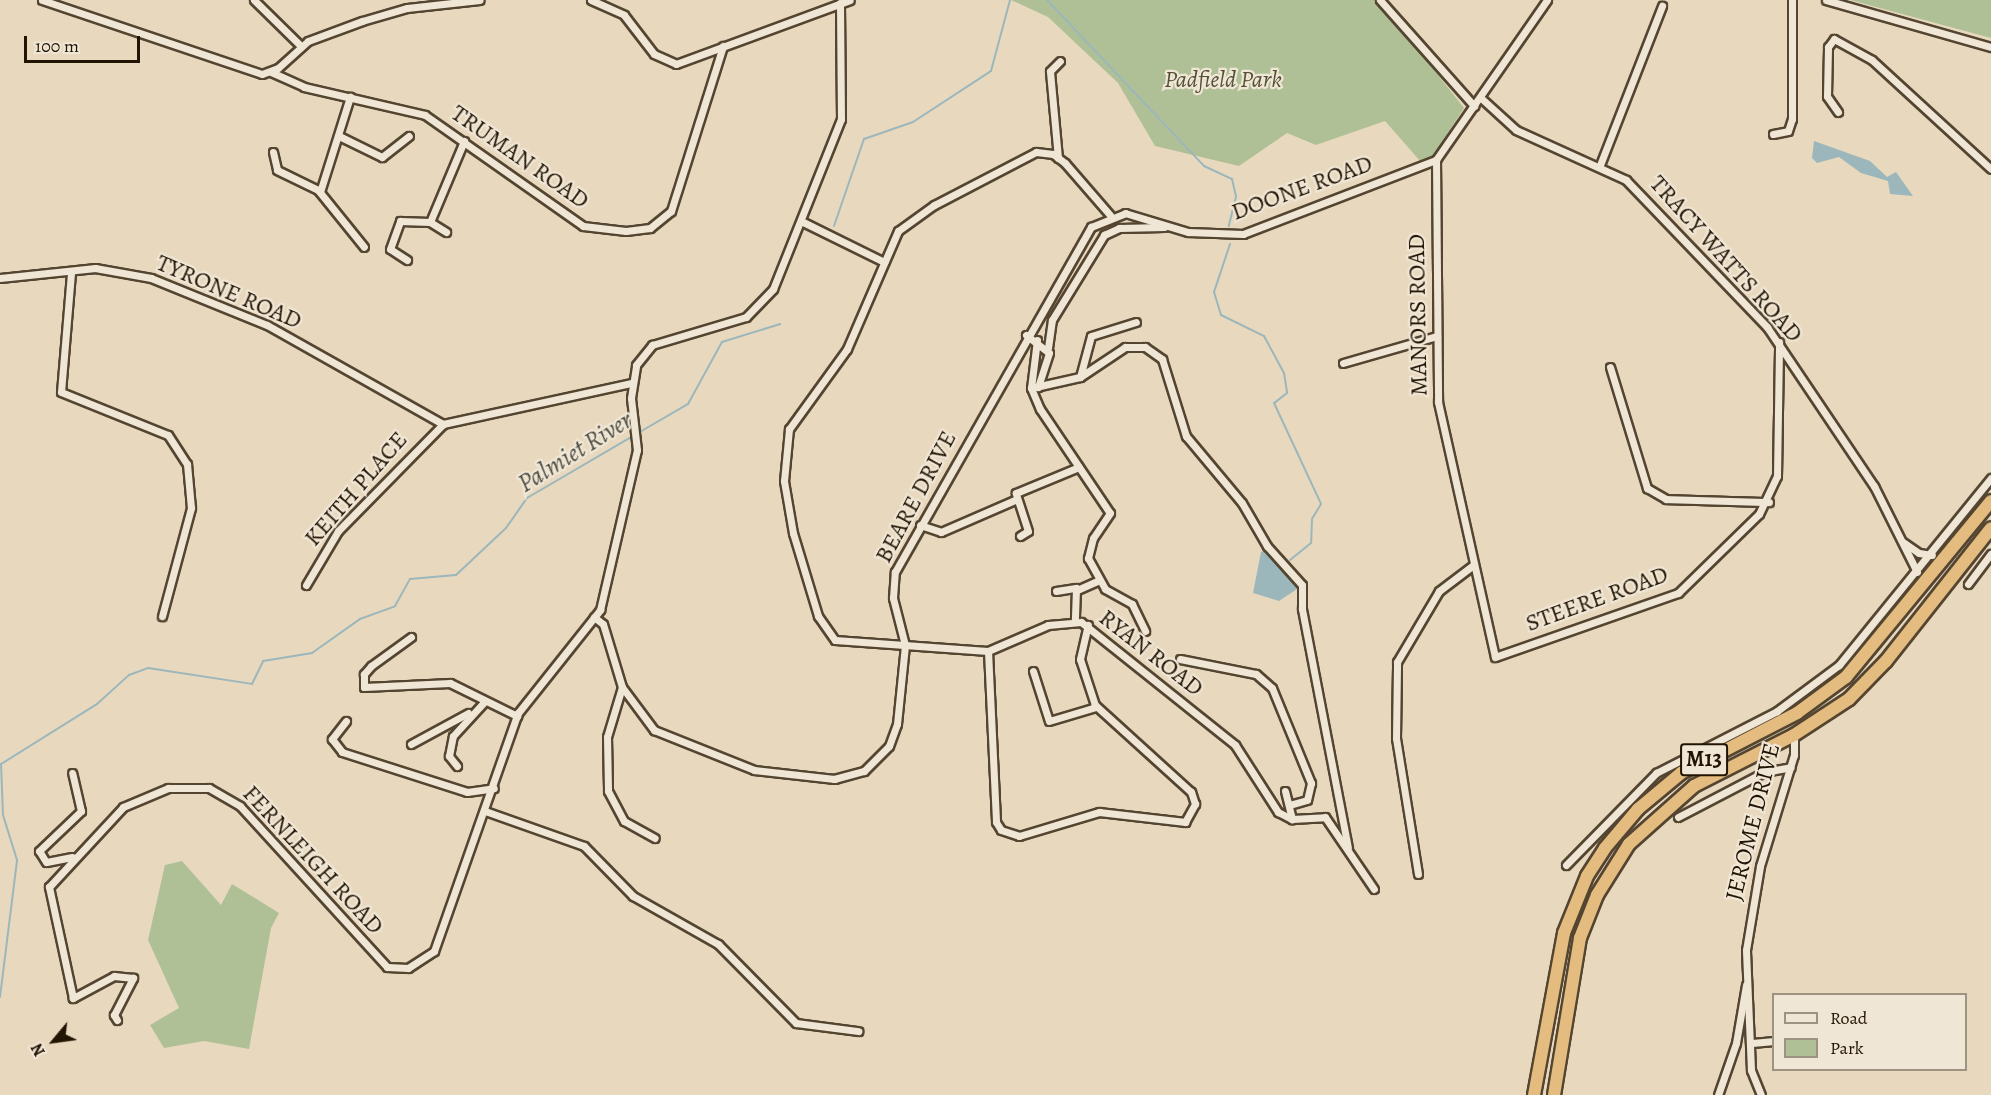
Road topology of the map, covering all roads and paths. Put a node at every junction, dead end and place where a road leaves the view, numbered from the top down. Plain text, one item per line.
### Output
1 (42, 0) edge
2 (254, 0) edge
3 (480, 0) edge
4 (591, 0) edge
5 (850, 0) edge
6 (1380, 0) edge
7 (1546, 0) edge
8 (1792, 0) edge
9 (1826, 0) edge
10 (840, 3) junction
11 (1662, 6) dead end
12 (301, 46) junction
13 (723, 46) junction
14 (1991, 47) edge
15 (1060, 61) dead end
16 (271, 72) junction
17 (350, 97) junction
18 (1481, 98) junction
19 (1474, 106) junction
20 (1838, 112) dead end
21 (1773, 134) dead end
22 (339, 136) junction
23 (409, 136) dead end
24 (465, 141) junction
25 (273, 153) dead end
26 (1058, 158) junction
27 (1436, 159) junction
28 (1600, 165) junction
29 (1991, 169) edge
30 (320, 192) junction
31 (1110, 215) junction
32 (801, 221) junction
33 (430, 222) junction
34 (1164, 227) junction
35 (446, 232) dead end
36 (364, 247) dead end
37 (407, 260) dead end
38 (884, 262) junction
39 (72, 273) junction
40 (0, 278) edge
41 (1136, 322) dead end
42 (1026, 335) junction
43 (1437, 336) junction
44 (1037, 340) junction
45 (1779, 342) junction
46 (1048, 348) junction
47 (1343, 363) dead end
48 (1610, 367) dead end
49 (1080, 377) junction
50 (631, 383) junction
51 (1035, 389) junction
52 (443, 424) junction
53 (1079, 467) junction
54 (1991, 478) edge
55 (1015, 500) junction
56 (1991, 501) edge
57 (1769, 502) junction
58 (920, 525) junction
59 (1991, 528) edge
60 (1020, 536) dead end
61 (1902, 540) junction
62 (1991, 554) edge
63 (1932, 555) junction
64 (1910, 562) junction
65 (1472, 566) junction
66 (1917, 572) junction
67 (1099, 580) junction
68 (1968, 584) dead end
69 (306, 585) dead end
70 (1907, 586) junction
71 (1077, 590) junction
72 (1056, 591) dead end
73 (162, 616) dead end
74 (594, 617) junction
75 (1075, 621) junction
76 (1088, 625) junction
77 (1145, 631) dead end
78 (411, 637) dead end
79 (905, 645) junction
80 (988, 651) junction
81 (1495, 657) joint
82 (1180, 659) dead end
83 (1033, 671) dead end
84 (622, 687) junction
85 (484, 702) junction
86 (1096, 707) junction
87 (470, 712) junction
88 (517, 716) junction
89 (346, 721) dead end
90 (1794, 735) junction
91 (411, 744) dead end
92 (457, 766) dead end
93 (1791, 767) junction
94 (72, 773) dead end
95 (494, 788) junction
96 (1285, 791) dead end
97 (1290, 805) junction
98 (485, 811) junction
99 (1678, 818) dead end
100 (1292, 819) junction
101 (655, 838) dead end
102 (1348, 848) junction
103 (72, 857) junction
104 (1566, 865) dead end
105 (1418, 874) dead end
106 (1374, 889) dead end
107 (1747, 979) junction
108 (117, 1020) dead end
109 (858, 1031) dead end
110 (1772, 1041) edge
111 (1752, 1043) junction
112 (1534, 1095) edge
113 (1554, 1095) edge
114 (1718, 1095) edge
115 (1761, 1095) edge

1 - 16 street, TRUMAN ROAD
2 - 12 street
3 - 12 street
4 - 13 street
5 - 10 street
6 - 19 street
7 - 18 street
8 - 21 street
9 - 14 street
10 - 13 street
10 - 32 street
11 - 28 street
12 - 16 street
13 - 24 street, TRUMAN ROAD
15 - 26 street
16 - 17 street, TRUMAN ROAD
17 - 22 street
17 - 24 street, TRUMAN ROAD
18 - 19 street
18 - 28 street, TRACY WATTS ROAD
19 - 27 street
20 - 29 street
22 - 23 street
22 - 30 street
24 - 33 street
25 - 30 street
26 - 31 street
26 - 38 street
27 - 34 street, DOONE ROAD
27 - 43 street, MANORS ROAD
28 - 45 street, TRACY WATTS ROAD
30 - 36 street
31 - 34 street, DOONE ROAD
31 - 42 street, BEARE DRIVE
32 - 38 street
32 - 50 street
33 - 35 street
33 - 37 street
34 - 46 street
38 - 79 street
39 - 40 street, TYRONE ROAD
39 - 52 street, TYRONE ROAD
39 - 73 street
41 - 49 street
42 - 44 street
42 - 58 street, BEARE DRIVE
43 - 47 street
43 - 65 street, MANORS ROAD
44 - 46 street
44 - 51 street
45 - 57 street, STEERE ROAD
45 - 61 street, TRACY WATTS ROAD
46 - 51 street
48 - 57 street
49 - 51 street
49 - 102 street
50 - 52 street
50 - 74 street
51 - 53 street
52 - 69 street, KEITH PLACE
53 - 55 street
53 - 67 street
54 - 63 street
55 - 58 street
55 - 60 street
56 - 112 highway, M13
57 - 81 street, STEERE ROAD
58 - 79 street, BEARE DRIVE
59 - 90 highway, M13
61 - 63 street
61 - 64 street, TRACY WATTS ROAD
62 - 68 street
63 - 66 street
64 - 66 street, TRACY WATTS ROAD
64 - 70 street
65 - 81 street, MANORS ROAD
65 - 105 street
66 - 70 street
67 - 71 street
67 - 77 street
70 - 104 street
71 - 72 street
71 - 75 street
74 - 84 street
74 - 88 street, FERNLEIGH ROAD
75 - 76 street, RYAN ROAD
75 - 80 street, RYAN ROAD
76 - 86 street
76 - 100 street, RYAN ROAD
78 - 85 street
79 - 80 street, RYAN ROAD
79 - 84 street, BEARE DRIVE
80 - 86 street
82 - 97 street
83 - 86 street
84 - 101 street
85 - 87 street
85 - 88 street
87 - 91 street
87 - 92 street
88 - 95 street, FERNLEIGH ROAD
89 - 95 street
90 - 93 street, JEROME DRIVE
90 - 113 highway, M13
93 - 99 street
93 - 107 street, JEROME DRIVE
94 - 103 street
95 - 98 street, FERNLEIGH ROAD
96 - 97 street
97 - 100 street
98 - 103 street, FERNLEIGH ROAD
98 - 109 street
100 - 102 street
102 - 106 street
103 - 108 street, FERNLEIGH ROAD
107 - 111 street, JEROME DRIVE
107 - 114 street
110 - 111 street
111 - 115 street, JEROME DRIVE

